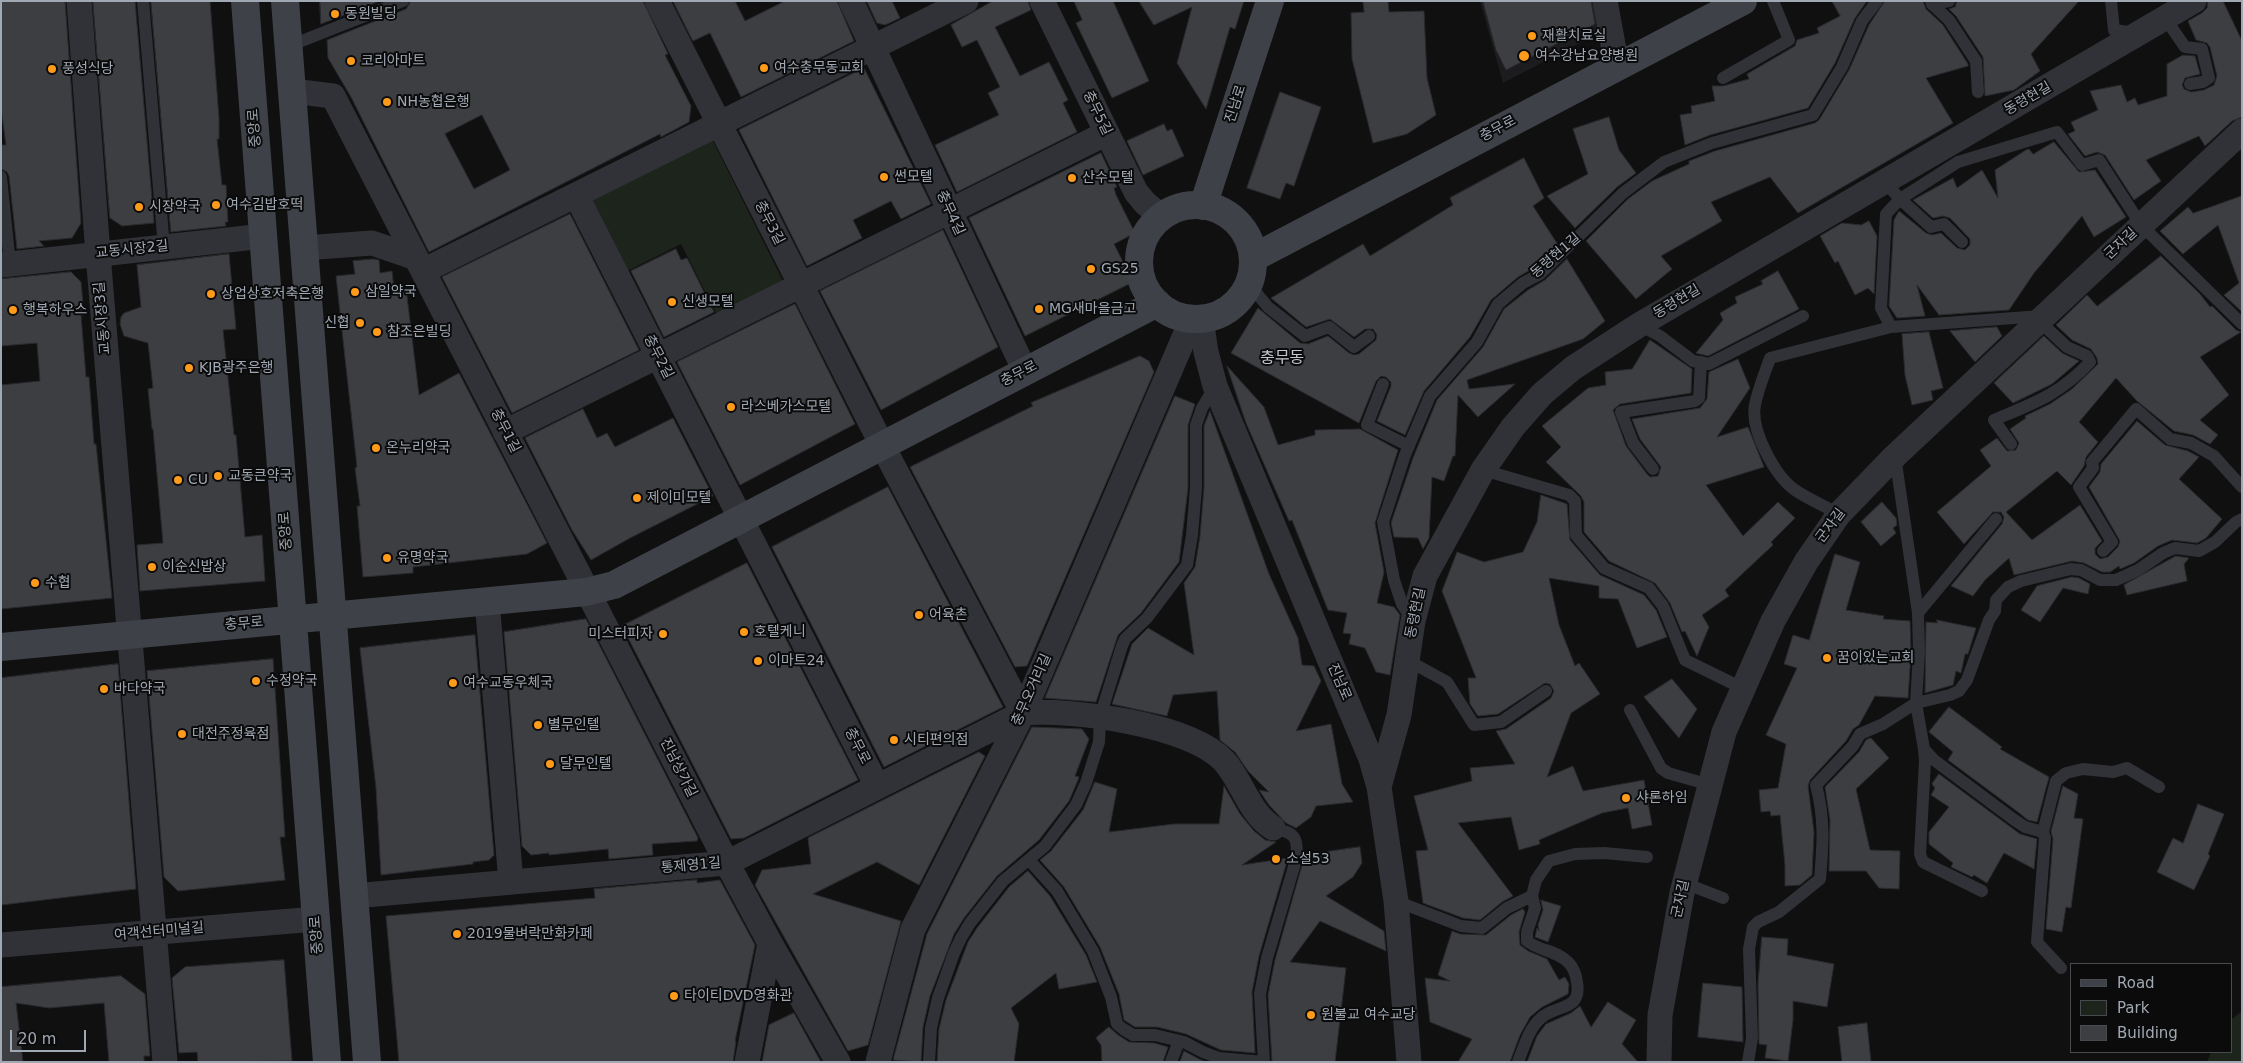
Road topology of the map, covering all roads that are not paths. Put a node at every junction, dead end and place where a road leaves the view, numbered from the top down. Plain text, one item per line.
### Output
1 (79, 1) edge
2 (143, 1) edge
3 (246, 1) edge
4 (285, 1) edge
5 (403, 1) edge
6 (657, 1) edge
7 (851, 1) edge
8 (966, 1) edge
9 (1042, 1) edge
10 (1270, 1) edge
11 (1605, 1) edge
12 (1743, 1) edge
13 (1773, 1) edge
14 (1877, 1) edge
15 (1949, 1) edge
16 (2111, 1) edge
17 (2194, 1) edge
18 (1931, 2) edge
19 (2165, 18) junction
20 (2138, 34) junction
21 (288, 46) junction
22 (873, 48) junction
23 (1617, 66) junction
24 (1723, 78) dead end
25 (2190, 84) dead end
26 (292, 92) junction
27 (1978, 92) dead end
28 (719, 124) junction
29 (2242, 131) edge
30 (1107, 133) junction
31 (1, 177) edge
32 (1892, 191) junction
33 (576, 195) junction
34 (1203, 206) junction
35 (949, 211) junction
36 (1162, 216) junction
37 (2141, 226) junction
38 (264, 236) junction
39 (1962, 242) dead end
40 (164, 247) junction
41 (304, 248) junction
42 (98, 254) junction
43 (5, 264) edge
44 (419, 265) junction
45 (1251, 271) junction
46 (801, 285) junction
47 (1157, 302) junction
48 (1803, 316) dead end
49 (1197, 319) junction
50 (2041, 319) junction
51 (1639, 324) junction
52 (2242, 324) edge
53 (1891, 327) junction
54 (1369, 336) dead end
55 (658, 356) junction
56 (1701, 362) junction
57 (1025, 371) junction
58 (1384, 384) dead end
59 (1215, 386) junction
60 (505, 432) junction
61 (2011, 444) dead end
62 (882, 445) junction
63 (1409, 446) junction
64 (1895, 456) junction
65 (1653, 469) dead end
66 (1483, 470) junction
67 (2242, 487) edge
68 (1839, 514) junction
69 (741, 519) junction
70 (1996, 519) dead end
71 (2242, 519) edge
72 (2103, 551) dead end
73 (586, 592) junction
74 (487, 601) junction
75 (1918, 613) junction
76 (332, 615) junction
77 (293, 619) junction
78 (1413, 621) junction
79 (130, 634) junction
80 (1, 647) edge
81 (1407, 660) junction
82 (1742, 688) junction
83 (1546, 691) dead end
84 (1916, 703) junction
85 (1630, 710) dead end
86 (1023, 714) junction
87 (1100, 717) junction
88 (1924, 749) junction
89 (1710, 785) junction
90 (877, 786) junction
91 (1379, 787) junction
92 (2158, 787) dead end
93 (1273, 828) joint
94 (2043, 832) junction
95 (1647, 857) dead end
96 (1030, 860) junction
97 (727, 863) junction
98 (511, 882) junction
99 (1684, 884) junction
100 (1982, 891) dead end
101 (354, 896) junction
102 (1532, 896) junction
103 (1723, 898) dead end
104 (1396, 902) junction
105 (316, 919) junction
106 (154, 932) junction
107 (770, 943) junction
108 (1, 945) edge
109 (2061, 968) dead end
110 (1179, 1041) junction
111 (165, 1062) edge
112 (327, 1062) edge
113 (367, 1062) edge
114 (747, 1062) edge
115 (838, 1062) edge
116 (878, 1062) edge
117 (930, 1062) edge
118 (1171, 1062) edge
119 (1264, 1062) edge
120 (1409, 1062) edge
121 (1518, 1062) edge
122 (1658, 1062) edge
123 (1748, 1062) edge

1 - 42 street, 교동시장3길
2 - 40 lane
3 - 38 street, 중앙로
4 - 21 street
5 - 21 lane
6 - 28 street, 충무3길
7 - 22 street, 충무4길
8 - 22 street
9 - 30 street, 충무5길
10 - 34 street, 진남로
11 - 23 street
12 - 23 street, 충무로
13 - 24 lane
14 - 63 lane, 동령현1길
15 - 18 lane
16 - 20 lane
17 - 19 street, 동령현길
18 - 27 lane
19 - 20 street, 동령현길
19 - 25 lane
20 - 32 street, 동령현길
21 - 26 street
22 - 28 street
22 - 35 street, 충무4길
23 - 45 street, 충무로
26 - 41 street
26 - 44 street, 충무1길
28 - 33 street
28 - 46 street, 충무3길
29 - 37 street, 군자길
30 - 35 street
30 - 36 street, 충무5길
31 - 43 lane
32 - 37 lane
32 - 39 lane
32 - 51 street, 동령현길
32 - 53 lane
33 - 44 street
33 - 55 street, 충무2길
34 - 36 street
34 - 45 street
35 - 46 street
35 - 57 street, 충무4길
36 - 47 street
37 - 50 street, 군자길
37 - 52 lane
38 - 40 street, 교동시장2길
38 - 77 street, 중앙로
40 - 42 street, 교동시장2길
41 - 44 street
41 - 76 street
42 - 43 street, 교동시장2길
42 - 79 street, 교동시장3길
44 - 60 street, 충무1길
45 - 49 street
45 - 54 lane
46 - 55 street
46 - 62 street, 충무3길
47 - 49 street
47 - 57 street, 충무로
48 - 56 lane
49 - 59 street, 진남로
49 - 86 street, 충무오거리길
50 - 53 lane
50 - 61 lane
50 - 64 street, 군자길
51 - 56 lane
51 - 66 street, 동령현길
53 - 68 lane
55 - 60 street
55 - 69 street, 충무2길
56 - 65 lane
57 - 62 street, 충무로
58 - 63 lane
59 - 87 lane
59 - 91 street, 진남로
60 - 73 street, 충무1길
62 - 69 street, 충무로
62 - 86 street
63 - 78 lane, 동령현1길
64 - 68 street, 군자길
64 - 75 lane
66 - 78 street, 동령현길
66 - 82 lane
67 - 72 lane
68 - 82 street, 군자길
69 - 73 street, 충무로
69 - 90 street, 충무로
70 - 75 lane
71 - 84 lane
73 - 74 street, 충무로
73 - 97 street, 진남상가길
74 - 76 street, 충무로
74 - 98 street
75 - 84 lane
76 - 77 street, 충무로
76 - 101 street
77 - 79 street, 충무로
77 - 105 street, 중앙로
78 - 81 street, 동령현길
79 - 80 street, 충무로
79 - 106 street, 교동시장3길
81 - 83 lane
81 - 91 street, 동령현길
82 - 89 street, 군자길
84 - 88 lane
84 - 123 lane
85 - 89 lane
86 - 87 street
86 - 90 street, 통제영1길
86 - 116 street, 충무오거리길
87 - 93 street
87 - 96 lane
88 - 94 lane
88 - 100 lane
89 - 99 street, 군자길
90 - 97 street, 통제영1길
91 - 104 street, 진남로
92 - 94 lane
93 - 119 lane
94 - 109 lane
95 - 102 lane
96 - 110 lane
96 - 117 lane
97 - 98 street, 통제영1길
97 - 107 street, 진남상가길
98 - 101 street, 통제영1길
99 - 103 lane
99 - 122 street, 군자길
101 - 113 street
102 - 104 lane
102 - 121 lane
104 - 120 street, 진남로
105 - 106 street, 여객선터미널길
105 - 112 street, 중앙로
106 - 108 street, 여객선터미널길
106 - 111 street, 교동시장3길
107 - 114 street
107 - 115 street, 진남상가길
110 - 118 lane
110 - 119 lane

